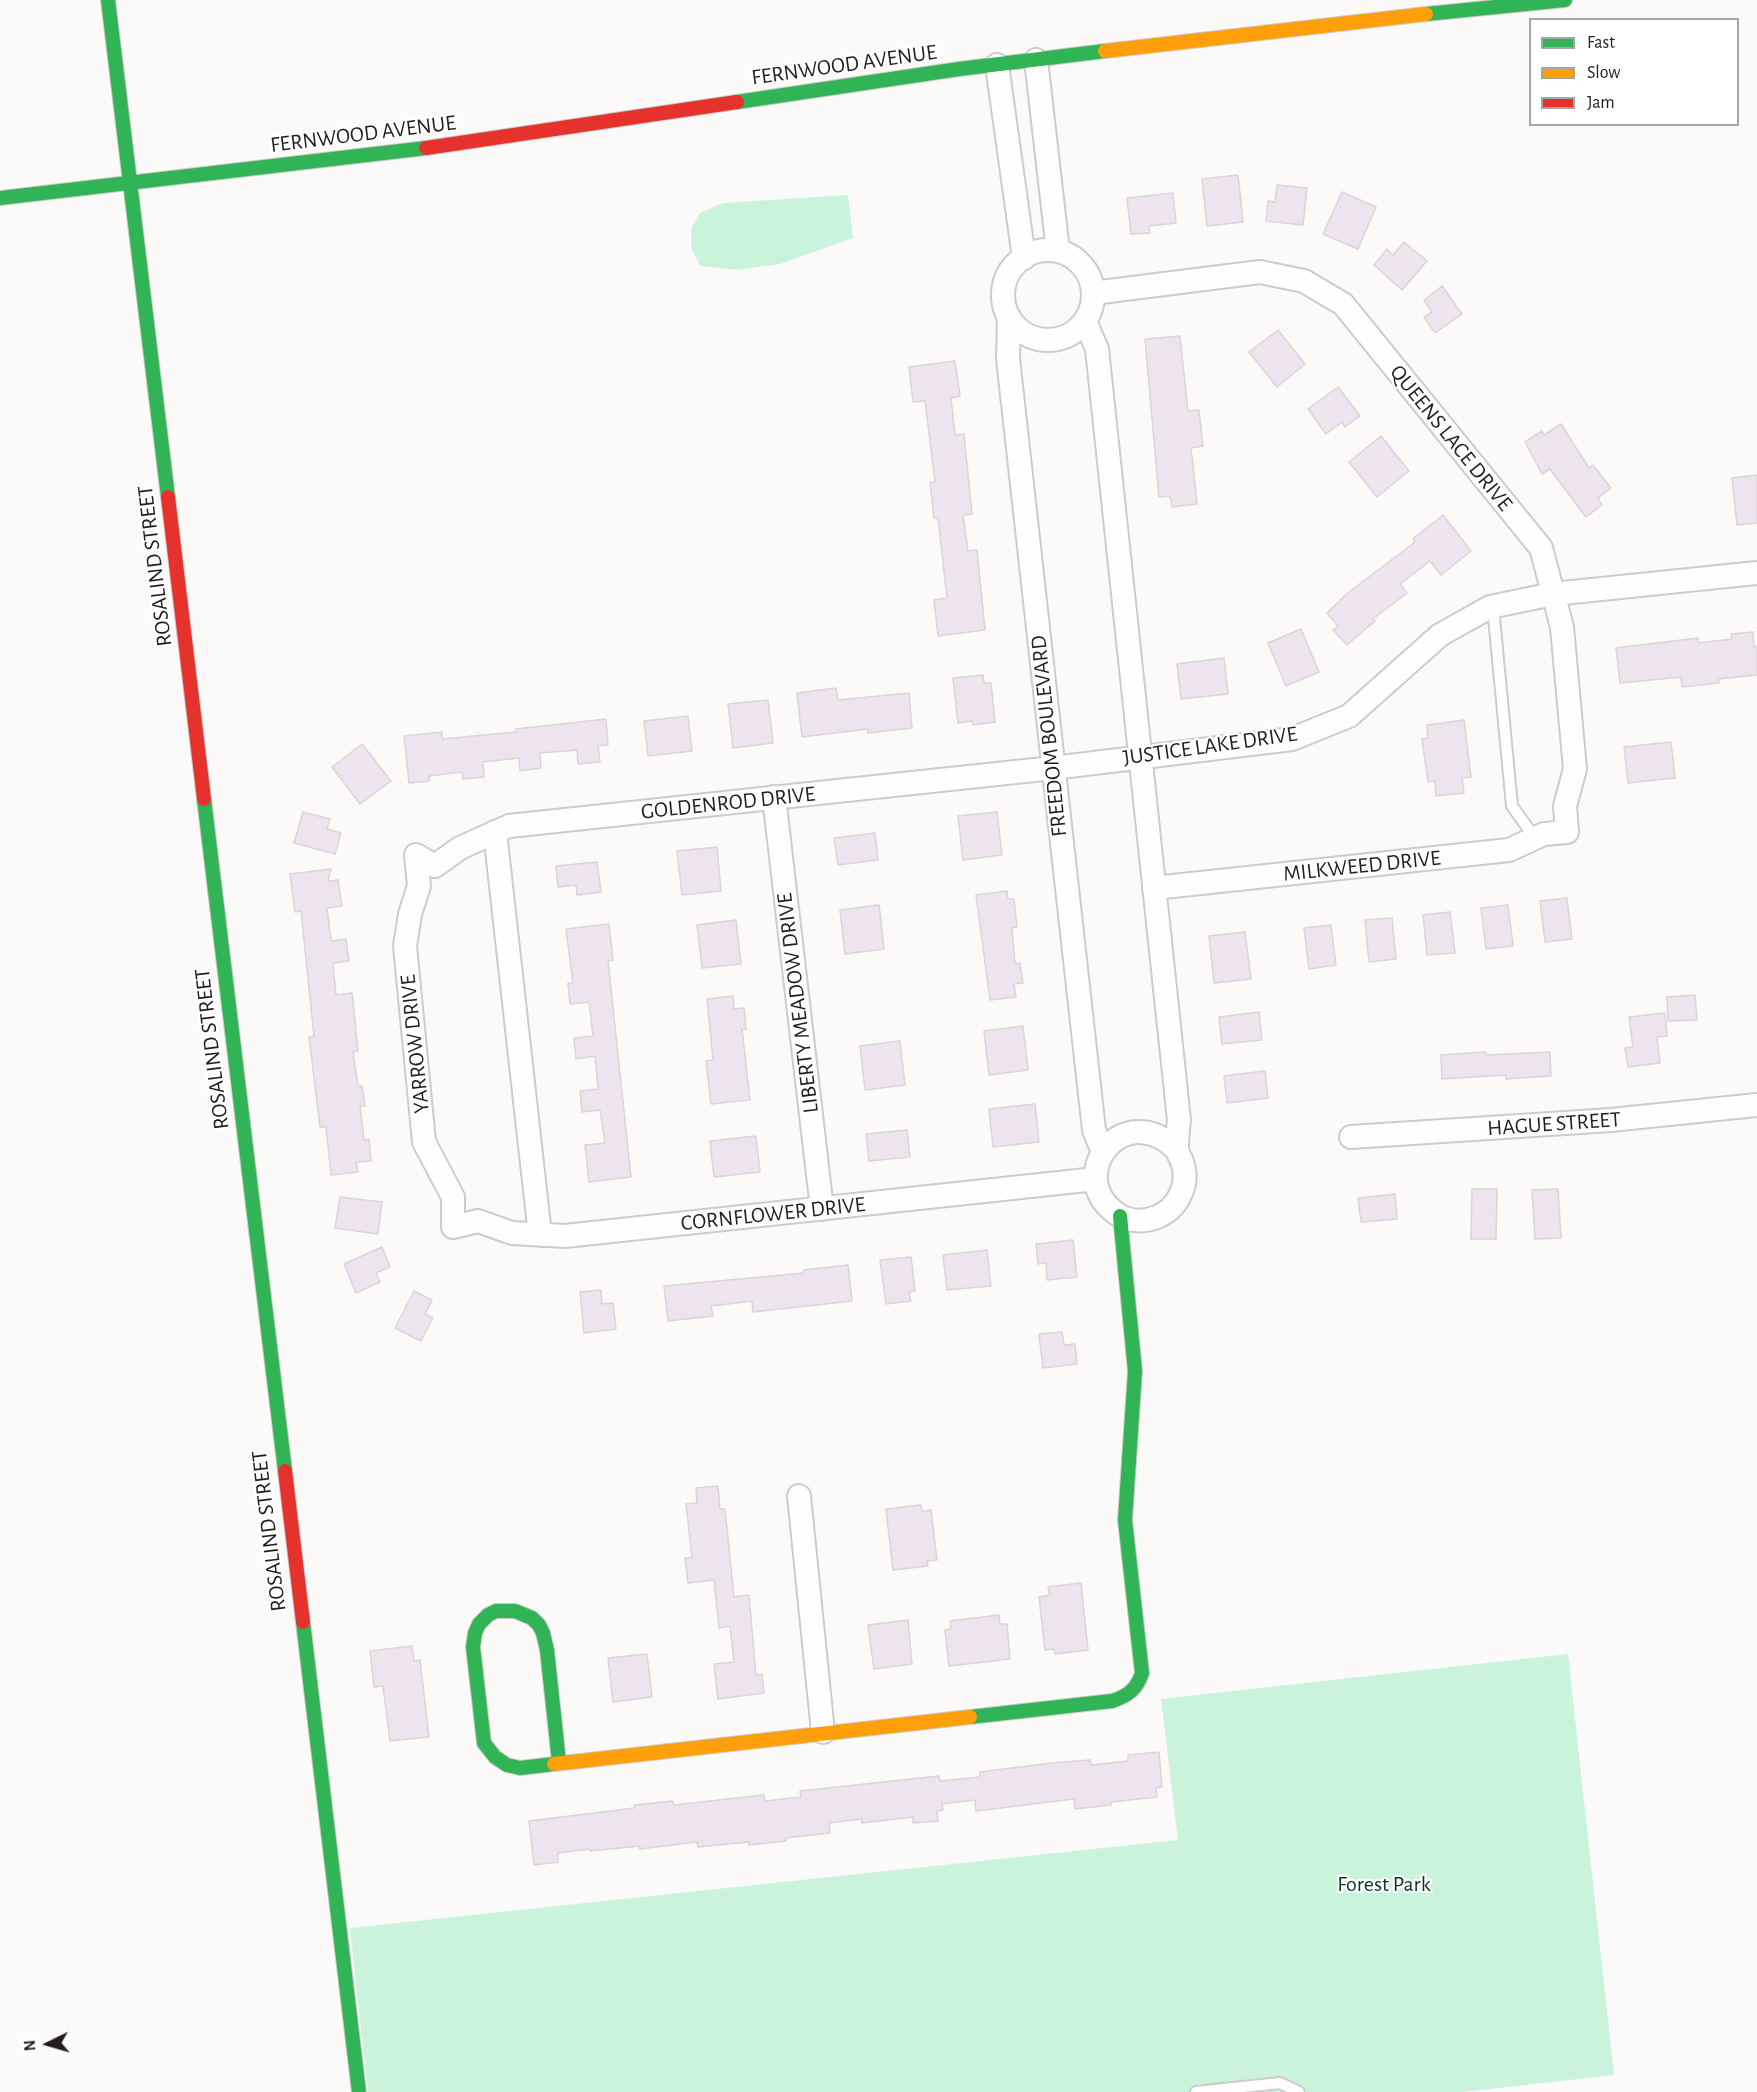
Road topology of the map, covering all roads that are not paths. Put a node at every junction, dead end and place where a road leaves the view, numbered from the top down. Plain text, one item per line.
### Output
1 (108, 0) edge
2 (1565, 0) edge
3 (1036, 60) junction
4 (997, 65) junction
5 (131, 184) junction
6 (0, 198) edge
7 (1058, 251) junction
8 (1024, 258) junction
9 (1093, 292) junction
10 (1009, 317) junction
11 (1085, 321) junction
12 (1757, 573) edge
13 (1553, 594) junction
14 (1493, 607) junction
15 (1140, 757) junction
16 (1053, 768) junction
17 (774, 797) junction
18 (495, 832) junction
19 (1568, 832) joint
20 (1535, 838) junction
21 (416, 855) joint
22 (1154, 888) junction
23 (1757, 1105) edge
24 (1351, 1137) dead end
25 (1177, 1150) junction
26 (1103, 1152) junction
27 (1096, 1179) junction
28 (822, 1209) junction
29 (1120, 1216) junction
30 (453, 1227) joint
31 (540, 1235) junction
32 (800, 1496) dead end
33 (823, 1732) junction
34 (559, 1762) junction
35 (359, 2092) edge
36 (1196, 2092) edge
37 (1299, 2092) edge

1 - 5 street, ROSALIND STREET
2 - 3 street, FERNWOOD AVENUE
3 - 4 street, FERNWOOD AVENUE
3 - 7 street
4 - 5 street, FERNWOOD AVENUE
4 - 8 street
5 - 6 street, FERNWOOD AVENUE
5 - 35 street, ROSALIND STREET
7 - 8 street
7 - 9 street
8 - 10 street
9 - 11 street
9 - 13 street, QUEENS LACE DRIVE
10 - 11 street
10 - 16 street, FREEDOM BOULEVARD
11 - 15 street
12 - 13 street, JUSTICE LAKE DRIVE
13 - 14 street, JUSTICE LAKE DRIVE
13 - 19 street, QUEENS LACE DRIVE
14 - 15 street, JUSTICE LAKE DRIVE
14 - 20 lane
15 - 16 street, JUSTICE LAKE DRIVE
15 - 22 street
16 - 17 street, GOLDENROD DRIVE
16 - 26 street, FREEDOM BOULEVARD
17 - 18 street, GOLDENROD DRIVE
17 - 28 street, LIBERTY MEADOW DRIVE
18 - 21 street, GOLDENROD DRIVE
18 - 31 street
19 - 20 street, MILKWEED DRIVE
20 - 22 street, MILKWEED DRIVE
21 - 30 street, YARROW DRIVE
22 - 25 street
23 - 24 street, HAGUE STREET
25 - 26 street
25 - 29 street
26 - 27 street
27 - 28 street, CORNFLOWER DRIVE
27 - 29 street
28 - 31 street, CORNFLOWER DRIVE
29 - 33 street
30 - 31 street, CORNFLOWER DRIVE
32 - 33 street
33 - 34 street
34 - 34 street
36 - 37 lane

